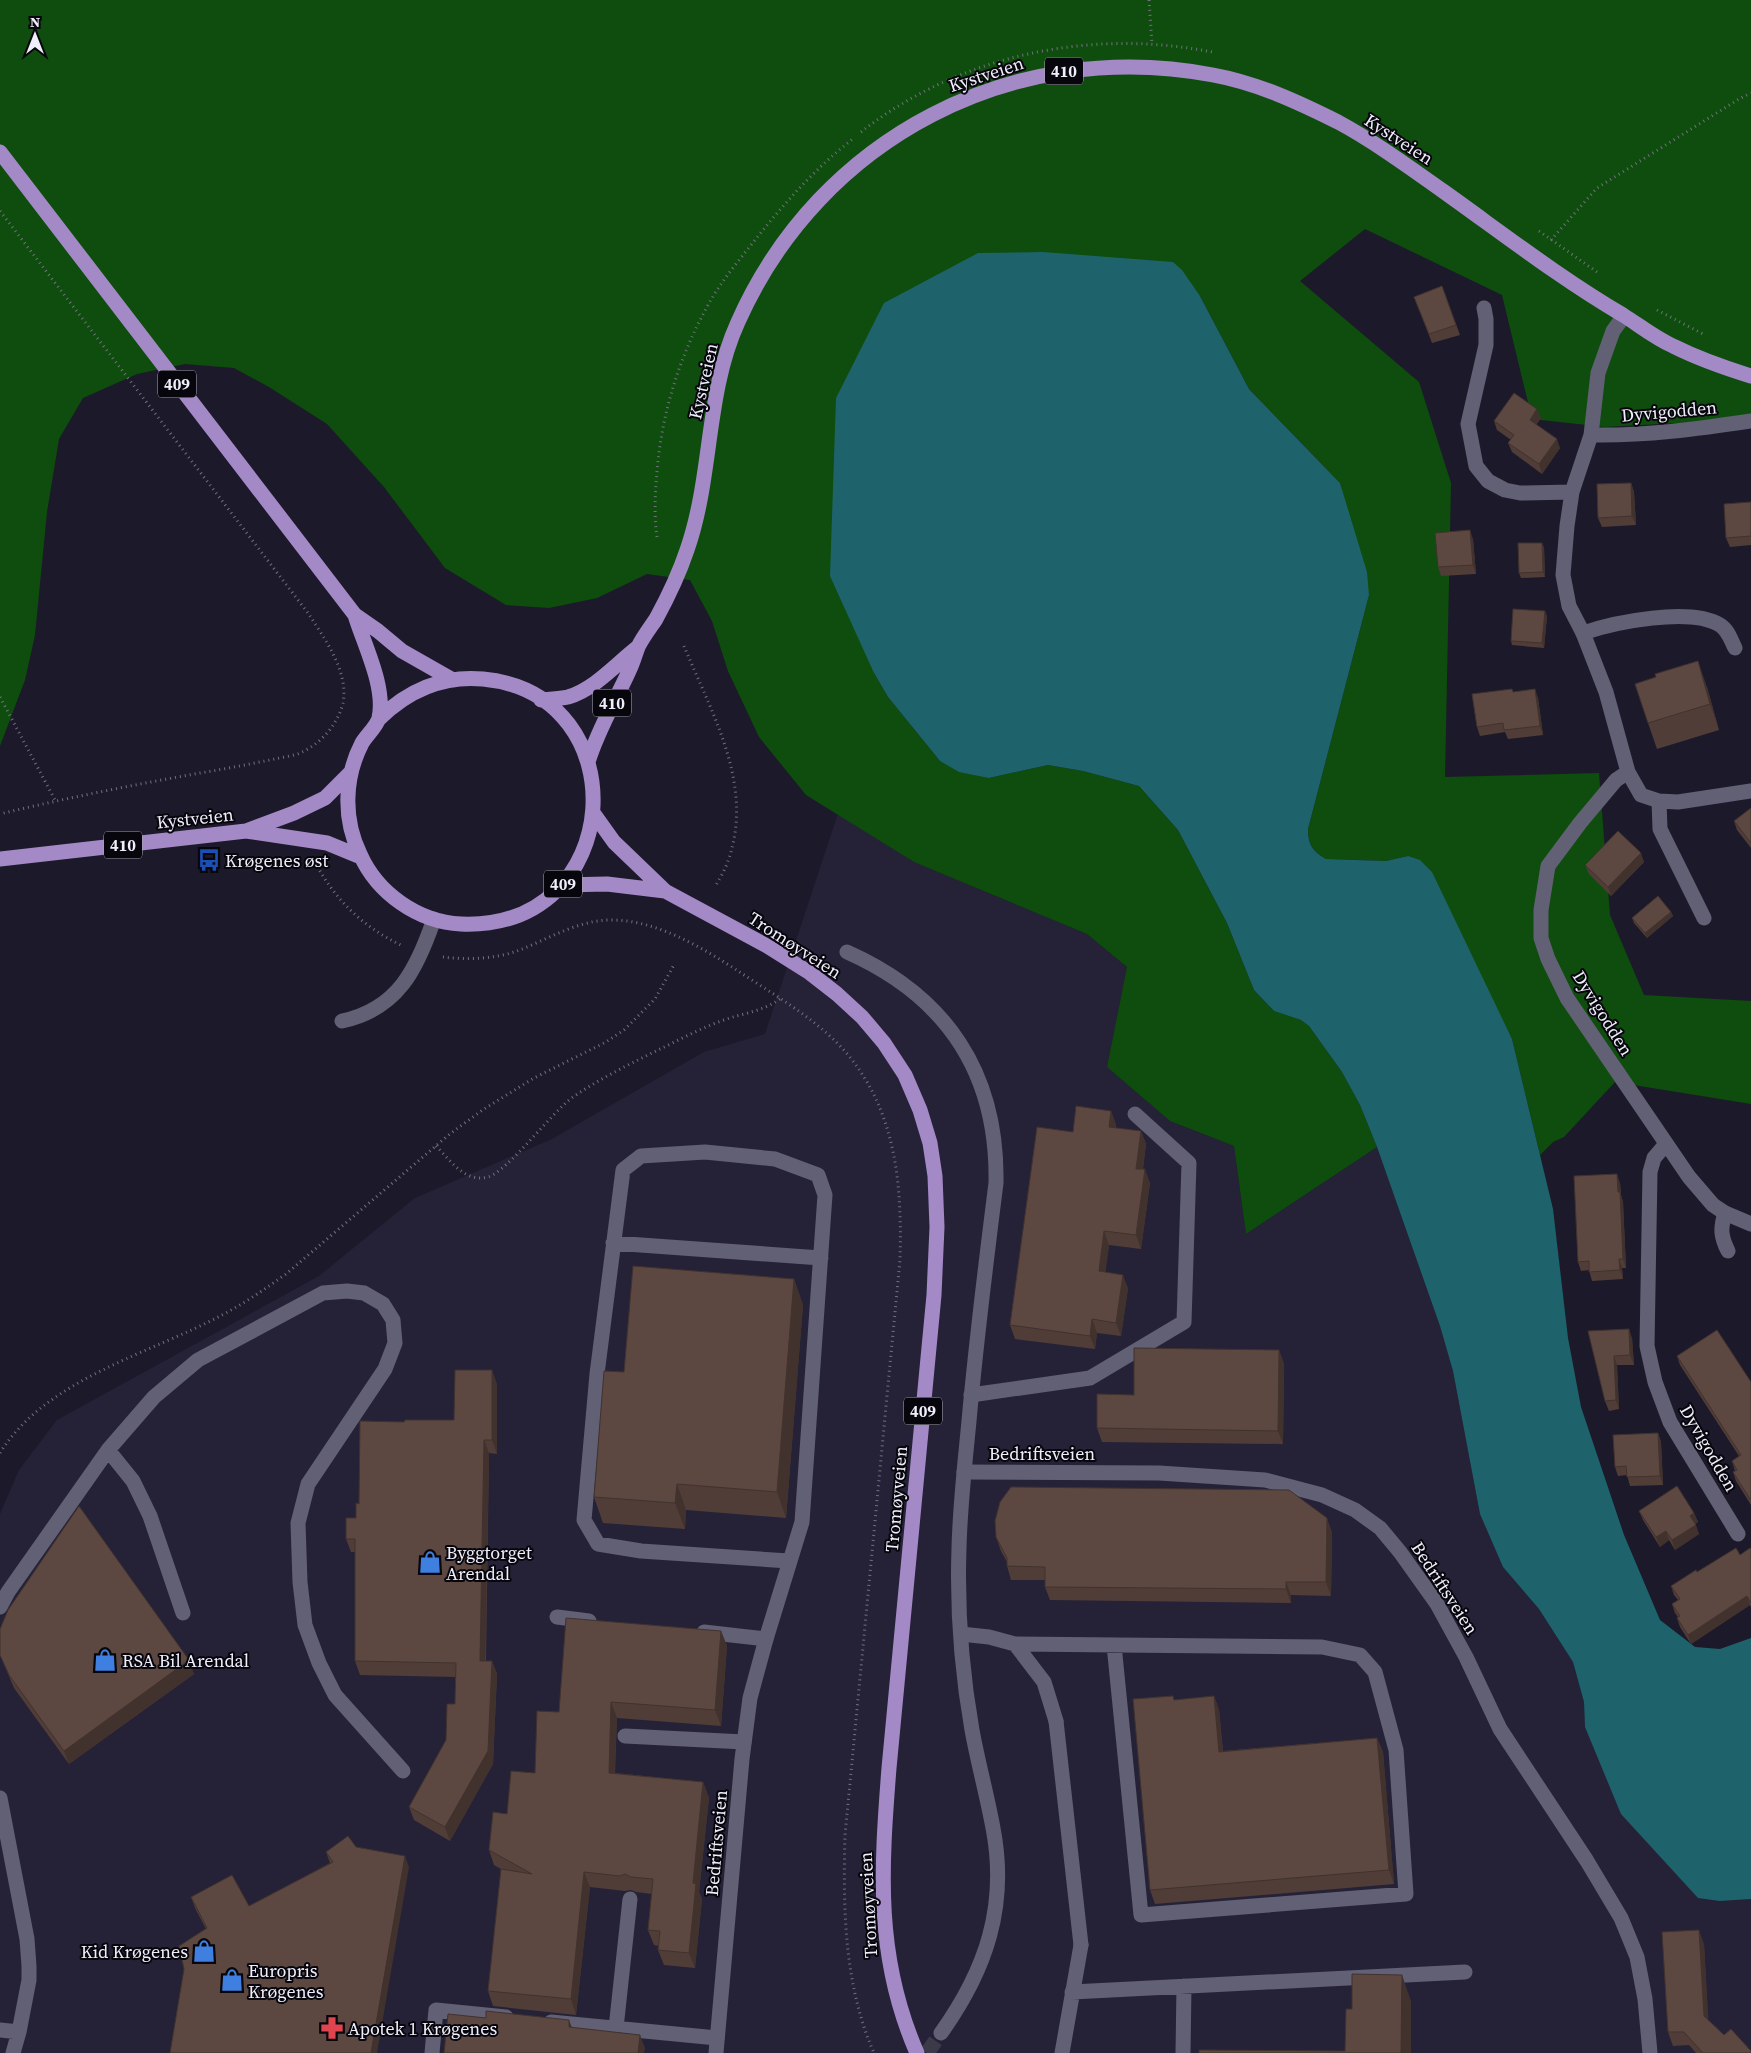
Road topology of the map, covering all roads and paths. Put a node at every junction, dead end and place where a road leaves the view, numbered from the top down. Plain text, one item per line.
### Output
1 (1150, 0) edge
2 (1152, 44) junction
3 (1218, 53) dead end
4 (1751, 94) edge
5 (0, 152) edge
6 (0, 211) edge
7 (1535, 229) dead end
8 (1551, 240) junction
9 (1599, 272) dead end
10 (1651, 306) dead end
11 (1484, 308) dead end
12 (1624, 316) junction
13 (1710, 337) dead end
14 (1751, 376) edge
15 (1751, 421) edge
16 (1591, 435) junction
17 (1572, 492) junction
18 (657, 537) dead end
19 (355, 615) junction
20 (1583, 633) junction
21 (639, 646) junction
22 (684, 646) dead end
23 (1735, 648) dead end
24 (453, 680) junction
25 (0, 697) edge
26 (541, 700) junction
27 (379, 719) junction
28 (588, 762) junction
29 (351, 772) junction
30 (1628, 772) junction
31 (1751, 791) edge
32 (55, 800) junction
33 (1659, 801) junction
34 (0, 814) edge
35 (594, 814) junction
36 (246, 831) junction
37 (361, 857) junction
38 (313, 858) dead end
39 (0, 859) edge
40 (562, 885) junction
41 (716, 885) dead end
42 (665, 891) junction
43 (1704, 918) dead end
44 (434, 919) junction
45 (847, 952) dead end
46 (423, 953) junction
47 (675, 963) dead end
48 (781, 998) junction
49 (342, 1021) dead end
50 (1135, 1114) dead end
51 (1666, 1144) junction
52 (436, 1146) junction
53 (1725, 1213) junction
54 (1751, 1224) edge
55 (613, 1243) junction
56 (1728, 1251) dead end
57 (821, 1258) junction
58 (971, 1395) junction
59 (108, 1450) junction
60 (0, 1453) edge
61 (964, 1472) junction
62 (1738, 1534) dead end
63 (789, 1561) junction
64 (0, 1607) edge
65 (183, 1613) dead end
66 (557, 1617) dead end
67 (607, 1622) edge
68 (686, 1630) edge
69 (961, 1634) junction
70 (766, 1639) junction
71 (1015, 1644) junction
72 (1114, 1645) junction
73 (626, 1736) dead end
74 (744, 1742) junction
75 (403, 1771) dead end
76 (0, 1798) edge
77 (630, 1898) edge
78 (1465, 1972) dead end
79 (1184, 1986) junction
80 (1072, 1992) junction
81 (521, 2018) edge
82 (540, 2020) edge
83 (616, 2028) junction
84 (0, 2030) edge
85 (19, 2032) junction
86 (941, 2033) tunnel mouth
87 (716, 2046) edge
88 (13, 2053) edge
89 (432, 2053) edge
90 (874, 2053) edge
91 (917, 2053) edge
92 (1062, 2053) edge
93 (1183, 2053) edge
94 (1650, 2053) edge

1 - 2 path
2 - 3 path
2 - 18 path
4 - 8 path
5 - 19 main road, 409
6 - 32 path
7 - 8 path
8 - 9 path
10 - 13 path
11 - 17 street
12 - 14 main road, Kystveien / 410
12 - 16 street, Dyvigodden
12 - 21 main road, Kystveien / 410
15 - 16 street, Dyvigodden
16 - 17 street, Dyvigodden
17 - 20 street, Dyvigodden
19 - 24 main road, 409
19 - 27 main road, 409
20 - 23 street
20 - 30 street, Dyvigodden
21 - 26 main road, Kystveien / 410
21 - 28 main road, Kystveien / 410
22 - 41 path
24 - 26 main road, 409
24 - 27 main road, 409
25 - 32 path
26 - 28 main road, 409
27 - 29 main road, 409
28 - 35 main road, 409
29 - 36 main road, Kystveien / 410
29 - 37 main road, 409
30 - 33 street, Dyvigodden
30 - 51 street, Dyvigodden
31 - 33 street, Dyvigodden
32 - 34 path
33 - 43 street
35 - 40 main road, 409
35 - 42 main road, Tromøyveien / 409
36 - 37 main road, Kystveien / 410
36 - 39 main road, Kystveien / 410
37 - 44 main road, 409
38 - 46 path
40 - 42 main road, Tromøyveien / 409
40 - 44 main road, 409
42 - 91 main road, Tromøyveien / 409
44 - 46 street
45 - 58 street, Bedriftsveien
46 - 48 path
46 - 49 street
47 - 52 path
48 - 52 path
48 - 90 path
50 - 58 street
51 - 53 street, Dyvigodden
51 - 62 street, Dyvigodden
52 - 60 path
53 - 54 street, Dyvigodden
53 - 56 street
55 - 57 street
55 - 57 street, Bedriftsveien
55 - 63 street
57 - 63 street, Bedriftsveien
58 - 61 street, Bedriftsveien
59 - 64 street
59 - 65 street
59 - 75 street
61 - 69 street, Bedriftsveien
61 - 94 street, Bedriftsveien
63 - 70 street, Bedriftsveien
66 - 67 street
68 - 70 street
69 - 71 street
69 - 86 street, Bedriftsveien
70 - 74 street, Bedriftsveien
71 - 72 street
71 - 80 street
72 - 72 street
73 - 74 street
74 - 87 street, Bedriftsveien
76 - 85 street
77 - 83 street
78 - 79 street
79 - 80 street
79 - 93 street
80 - 92 street
81 - 89 street
82 - 83 street
83 - 87 street
84 - 85 street
85 - 88 street

